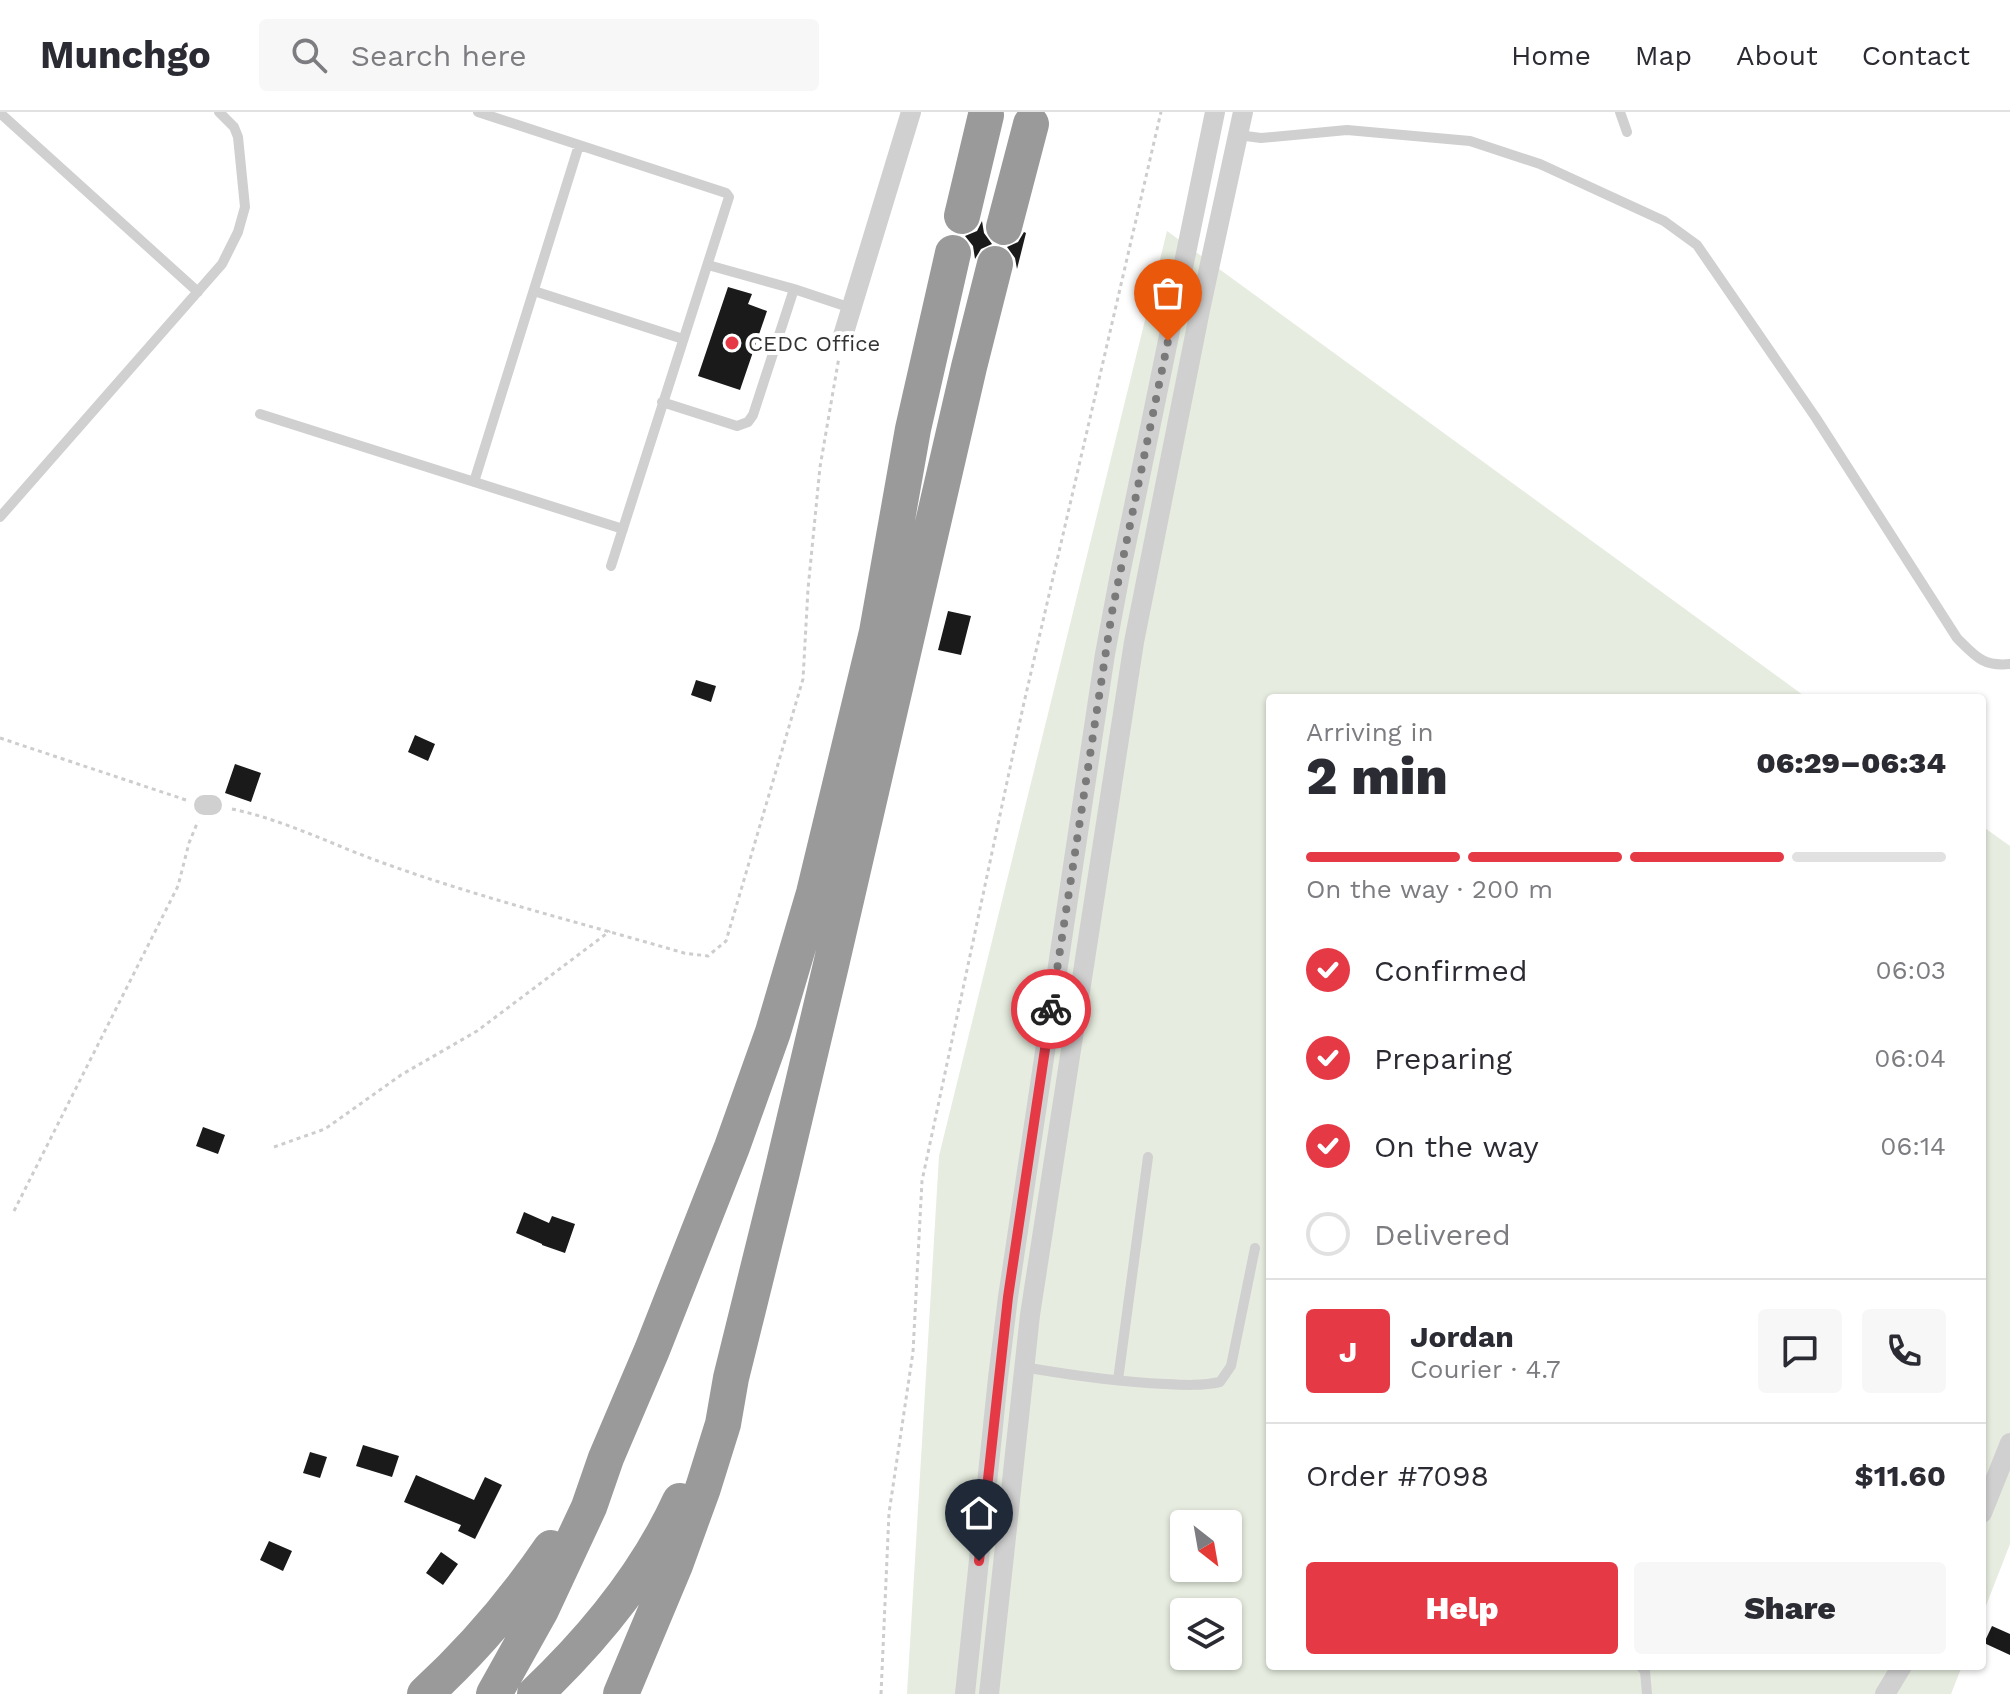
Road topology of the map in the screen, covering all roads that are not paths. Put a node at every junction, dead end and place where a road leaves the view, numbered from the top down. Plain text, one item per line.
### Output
1 (219, 112) edge
2 (478, 112) edge
3 (911, 112) edge
4 (1215, 112) edge
5 (1243, 112) edge
6 (1620, 112) edge
7 (0, 113) edge
8 (986, 113) edge
9 (1031, 124) dead end
10 (1627, 132) dead end
11 (1238, 135) junction
12 (579, 145) junction
13 (962, 216) dead end
14 (1004, 227) dead end
15 (953, 253) dead end
16 (995, 264) dead end
17 (708, 265) junction
18 (794, 289) junction
19 (534, 291) junction
20 (198, 292) junction
21 (851, 308) junction
22 (683, 339) junction
23 (842, 339) road end
24 (662, 402) junction
25 (260, 414) dead end
26 (474, 482) junction
27 (0, 517) edge
28 (623, 529) junction
29 (611, 566) dead end
30 (2010, 664) edge
31 (1079, 823) junction
32 (1106, 826) junction
33 (1148, 1157) dead end
34 (1255, 1248) dead end
35 (1023, 1367) junction
36 (731, 1378) junction
37 (1118, 1380) junction
38 (2010, 1443) edge
39 (606, 1458) junction
40 (1986, 1503) edge
41 (1644, 1670) edge
42 (1900, 1670) edge
43 (425, 1694) edge
44 (494, 1694) edge
45 (535, 1694) edge
46 (621, 1694) edge
47 (965, 1694) edge
48 (989, 1694) edge
49 (1647, 1694) edge
50 (1885, 1694) edge

1 - 20 lane
2 - 12 lane
3 - 21 street
4 - 31 street
5 - 11 street
6 - 10 lane
7 - 20 lane
8 - 13 highway
9 - 14 highway
11 - 30 lane
11 - 32 street
12 - 17 lane
12 - 19 lane
15 - 39 highway
16 - 36 highway
17 - 18 lane
17 - 22 lane
18 - 21 lane
18 - 24 lane
19 - 22 lane
19 - 26 lane
20 - 27 lane
21 - 23 street
22 - 24 lane
24 - 28 lane
25 - 26 lane
26 - 28 lane
28 - 29 lane
31 - 32 lane
31 - 47 street
32 - 35 street
33 - 37 lane
34 - 37 lane
35 - 37 lane
35 - 48 street
36 - 45 highway
36 - 46 highway
38 - 40 street
39 - 43 highway
39 - 44 highway
41 - 49 lane
42 - 50 street

